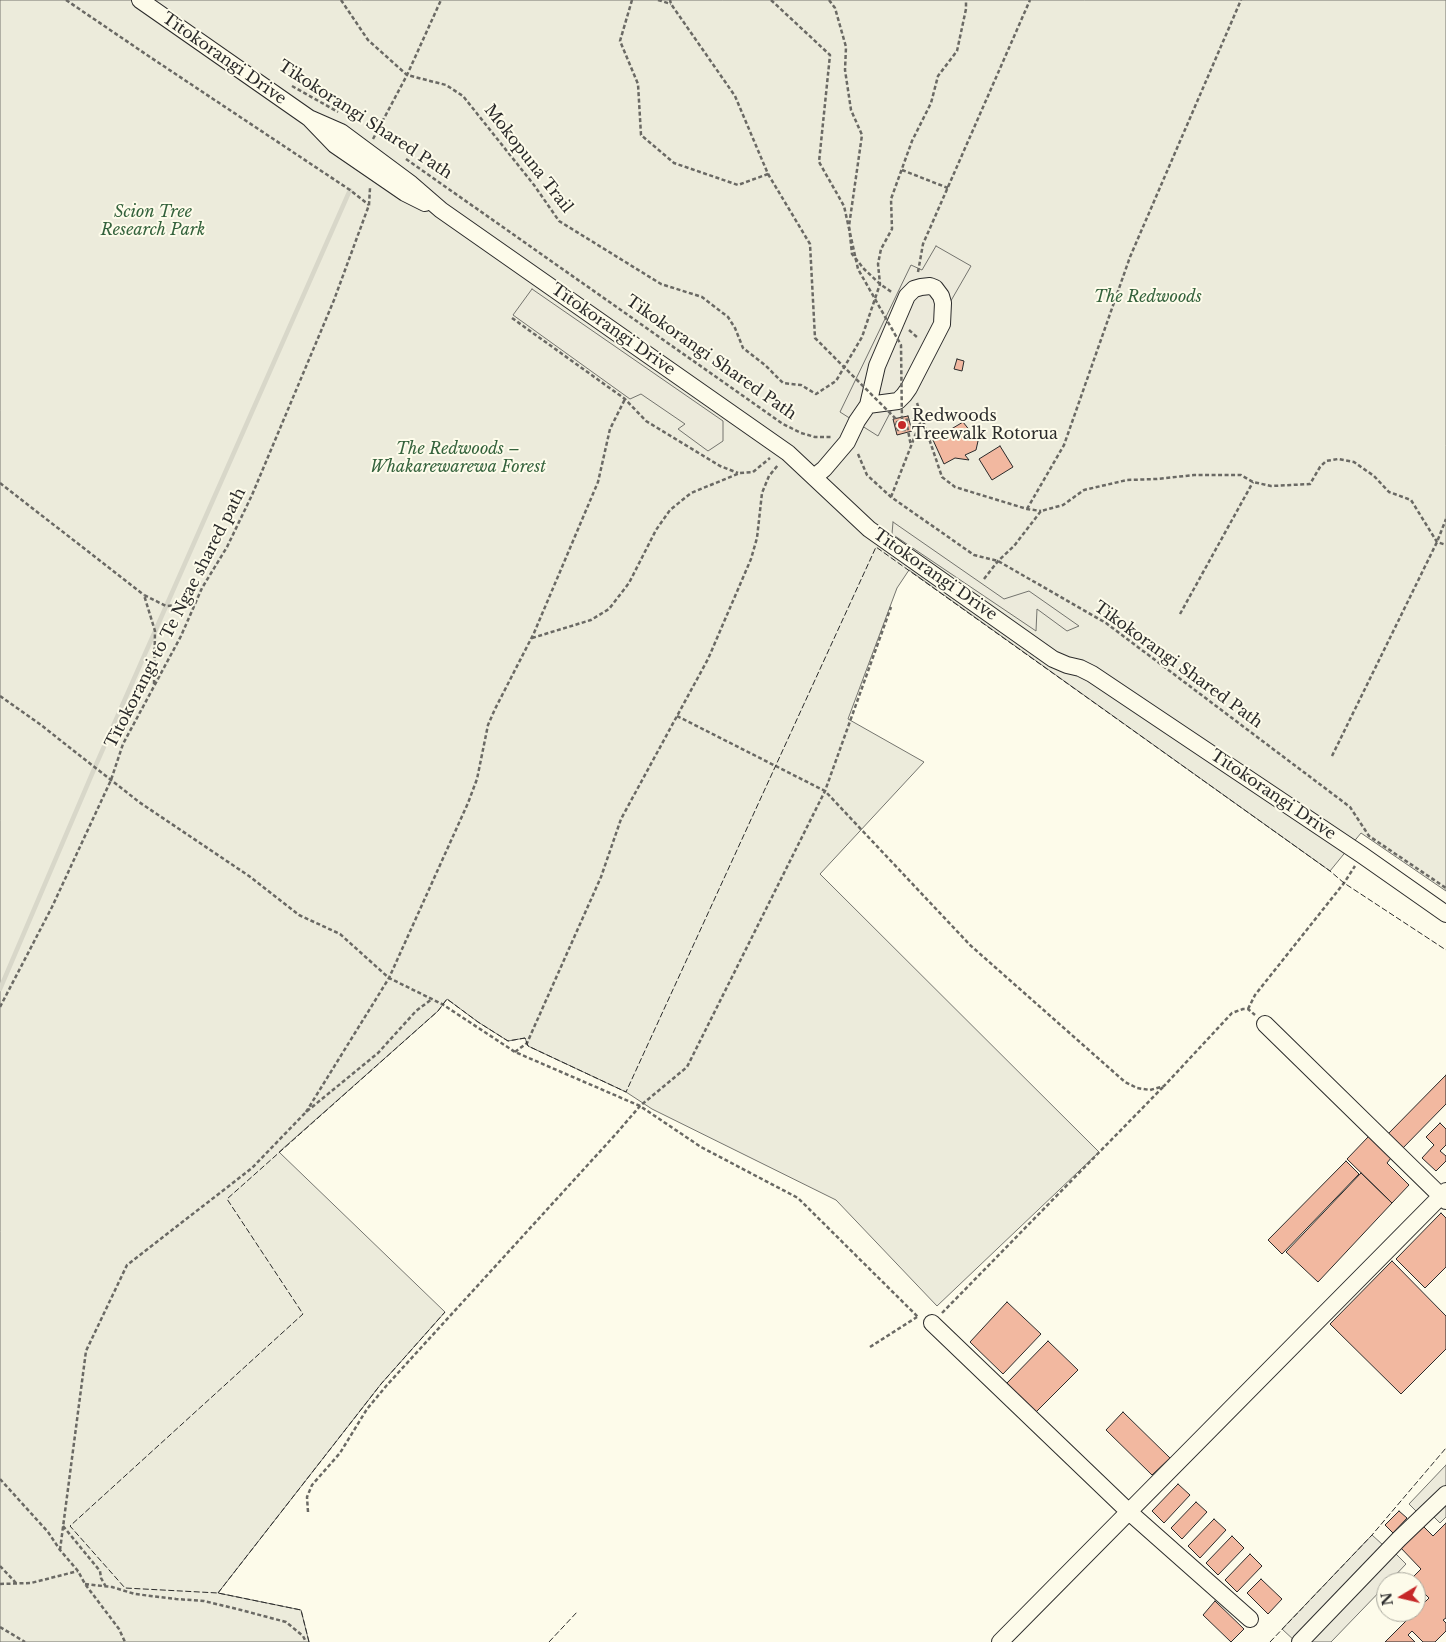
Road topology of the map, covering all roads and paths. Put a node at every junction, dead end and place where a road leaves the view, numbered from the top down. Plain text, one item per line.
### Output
1 (66, 0) edge
2 (140, 0) edge
3 (341, 0) edge
4 (441, 0) edge
5 (632, 0) edge
6 (658, 0) edge
7 (771, 0) edge
8 (829, 0) edge
9 (966, 0) edge
10 (1030, 0) edge
11 (1241, 0) edge
12 (671, 2) edge
13 (407, 75) junction
14 (286, 83) dead end
15 (342, 116) dead end
16 (309, 118) junction
17 (382, 142) dead end
18 (370, 144) junction
19 (406, 159) dead end
20 (902, 170) junction
21 (768, 174) junction
22 (370, 182) dead end
23 (948, 188) junction
24 (369, 205) junction
25 (440, 210) junction
26 (880, 284) junction
27 (917, 288) junction
28 (905, 301) junction
29 (512, 318) dead end
30 (897, 321) junction
31 (930, 348) junction
32 (918, 395) dead end
33 (625, 399) junction
34 (868, 405) junction
35 (922, 418) junction
36 (905, 420) junction
37 (902, 425) junction
38 (791, 428) junction
39 (847, 442) junction
40 (911, 446) junction
41 (784, 450) junction
42 (740, 473) junction
43 (814, 477) junction
44 (1253, 482) junction
45 (0, 483) edge
46 (891, 496) junction
47 (1027, 509) junction
48 (1040, 512) junction
49 (1446, 519) edge
50 (1437, 542) junction
51 (1446, 545) edge
52 (998, 561) junction
53 (984, 579) dead end
54 (144, 595) junction
55 (195, 604) junction
56 (890, 607) dead end
57 (1180, 614) dead end
58 (531, 638) junction
59 (154, 686) junction
60 (0, 696) edge
61 (677, 716) junction
62 (1332, 756) dead end
63 (111, 780) junction
64 (825, 791) junction
65 (1344, 883) dead end
66 (1446, 888) edge
67 (1446, 914) edge
68 (390, 978) junction
69 (432, 999) junction
70 (0, 1007) edge
71 (1266, 1024) dead end
72 (516, 1052) junction
73 (1164, 1086) junction
74 (640, 1106) junction
75 (306, 1112) junction
76 (1444, 1196) edge
77 (924, 1320) junction
78 (870, 1347) dead end
79 (0, 1479) edge
80 (1446, 1494) edge
81 (1128, 1511) junction
82 (308, 1512) dead end
83 (63, 1526) junction
84 (60, 1550) junction
85 (0, 1566) edge
86 (78, 1571) junction
87 (0, 1584) edge
88 (17, 1584) junction
89 (85, 1584) junction
90 (106, 1587) junction
91 (1250, 1620) dead end
92 (0, 1627) edge
93 (25, 1642) edge
94 (125, 1642) edge
95 (306, 1642) edge
96 (1000, 1642) edge
97 (1300, 1642) edge

1 - 24 path
2 - 16 street, Tītokorangi Drive
3 - 13 path, Mokopuna Trail
4 - 13 path
5 - 21 path
6 - 12 path
7 - 37 path, bridge
8 - 26 path
9 - 20 path, Mokopuna Trail
10 - 23 path
11 - 47 path
12 - 21 path
13 - 18 path
13 - 26 path, Mokopuna Trail
14 - 15 path, Tikokorangi Shared Path
16 - 18 street, Tītokorangi Drive
16 - 25 street, Tītokorangi Drive
17 - 18 path, Tikokorangi Shared Path
18 - 25 street, Tītokorangi Drive
19 - 38 path, Tikokorangi Shared Path
20 - 23 path
20 - 26 path, Mokopuna Trail
21 - 37 path, bridge
22 - 24 path, Tītokorangi to Te Ngae shared path
23 - 27 path
24 - 55 path, Tītokorangi to Te Ngae shared path
25 - 41 street, Tītokorangi Drive
26 - 28 path
27 - 28 street
27 - 31 street
28 - 30 street
29 - 33 path
30 - 31 path
30 - 34 street
31 - 34 street
32 - 35 path
33 - 42 path
33 - 58 path
34 - 39 street
35 - 36 path
35 - 40 path
35 - 47 path
36 - 37 path, bridge
36 - 40 path
38 - 39 path, Tikokorangi Shared Path
38 - 41 path
39 - 43 street
39 - 46 path, Tikokorangi Shared Path
40 - 46 path
41 - 42 path
41 - 43 street, Tītokorangi Drive
41 - 61 path
42 - 58 path
43 - 67 street, Tītokorangi Drive
44 - 48 path
44 - 50 path
44 - 57 path
45 - 54 path
46 - 52 path, Tikokorangi Shared Path
47 - 48 path
48 - 52 path
49 - 50 path
50 - 51 path
50 - 62 path
52 - 53 path
52 - 66 path, Tikokorangi Shared Path
54 - 55 path
54 - 59 path
55 - 59 path, Tītokorangi to Te Ngae shared path
56 - 64 path
58 - 68 path
59 - 63 path, Tītokorangi to Te Ngae shared path
60 - 63 path
61 - 64 path
61 - 72 path
63 - 68 path
63 - 70 path, Tītokorangi to Te Ngae shared path
64 - 73 path
64 - 74 path
65 - 73 path
68 - 69 path
68 - 75 path
69 - 72 path
69 - 75 path
71 - 76 street
72 - 74 path
73 - 77 path
74 - 77 path
74 - 82 path
75 - 83 path
76 - 81 street
77 - 78 path
77 - 81 street
79 - 84 path
80 - 97 street
81 - 91 street
81 - 96 street
83 - 84 path
83 - 90 path
84 - 86 path
85 - 88 path
86 - 88 path
86 - 89 path
87 - 88 path
89 - 90 path
89 - 94 path
90 - 95 path
92 - 93 path

